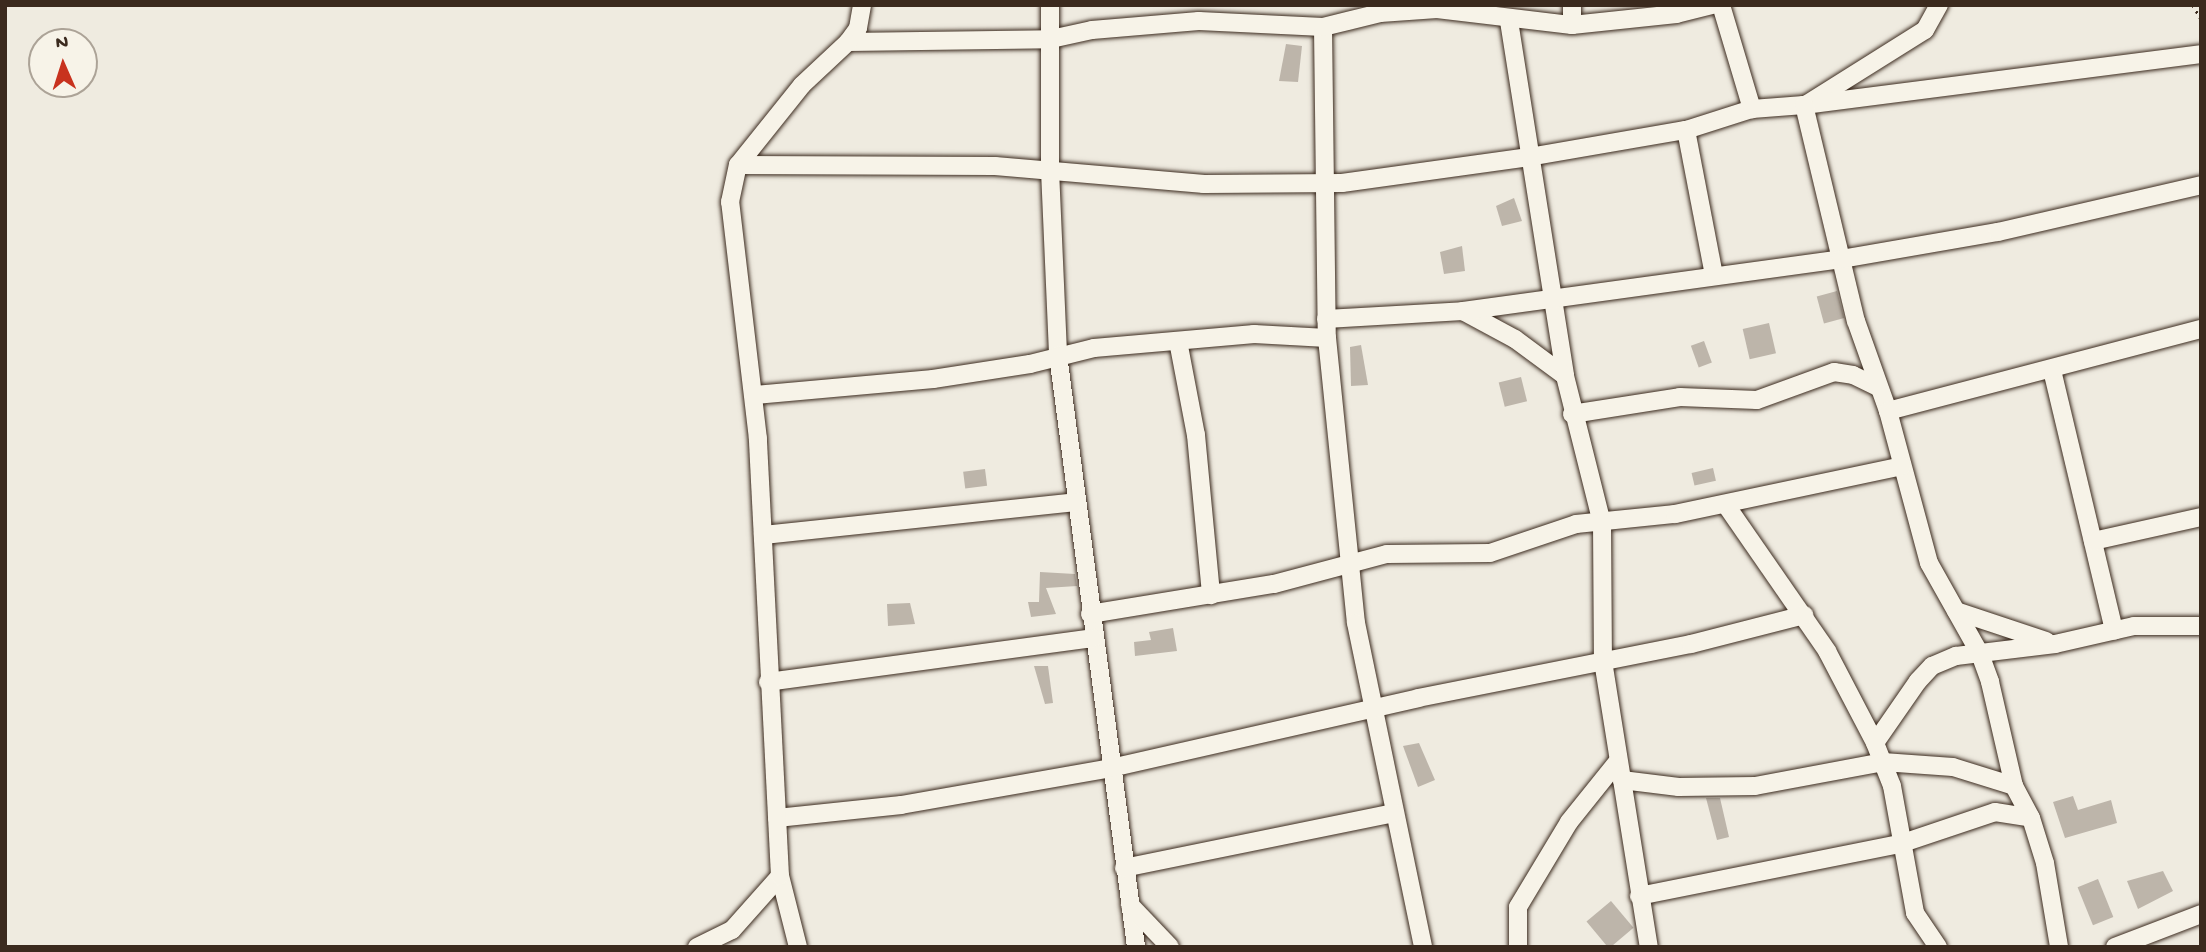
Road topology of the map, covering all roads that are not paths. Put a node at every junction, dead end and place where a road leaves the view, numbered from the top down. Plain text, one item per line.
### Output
1 (862, 5) edge
2 (1050, 5) edge
3 (1572, 5) edge
4 (1712, 5) edge
5 (1721, 5) edge
6 (1939, 5) edge
7 (1381, 9) edge
8 (1509, 21) junction
9 (1572, 25) junction
10 (1323, 27) junction
11 (1051, 39) junction
12 (848, 42) junction
13 (2201, 54) edge
14 (1804, 106) junction
15 (1752, 109) junction
16 (1686, 130) junction
17 (1529, 157) junction
18 (738, 165) junction
19 (1050, 170) junction
20 (1322, 184) junction
21 (2201, 185) edge
22 (1841, 259) junction
23 (1714, 275) junction
24 (1552, 297) junction
25 (1463, 311) junction
26 (1326, 319) junction
27 (2201, 329) edge
28 (1327, 338) junction
29 (1178, 341) junction
30 (1058, 355) junction
31 (2052, 370) junction
32 (1565, 376) junction
33 (1878, 387) junction
34 (755, 396) junction
35 (1888, 411) junction
36 (1572, 414) junction
37 (1902, 466) junction
38 (1076, 502) junction
39 (1726, 505) junction
40 (2201, 517) edge
41 (1602, 523) junction
42 (763, 535) junction
43 (2093, 541) junction
44 (1352, 562) junction
45 (1211, 595) junction
46 (1956, 611) junction
47 (1090, 614) junction
48 (1804, 615) junction
49 (2201, 626) edge
50 (2114, 631) junction
51 (1093, 638) junction
52 (2055, 643) junction
53 (1980, 654) junction
54 (1603, 661) junction
55 (768, 681) junction
56 (1371, 709) junction
57 (1875, 743) junction
58 (1618, 761) junction
59 (1883, 762) junction
60 (1111, 768) junction
61 (1622, 780) junction
62 (2014, 786) junction
63 (1394, 813) junction
64 (777, 818) junction
65 (2031, 818) junction
66 (1900, 844) junction
67 (1124, 868) junction
68 (780, 876) junction
69 (1639, 896) junction
70 (1130, 905) junction
71 (2201, 915) edge
72 (697, 947) edge
73 (798, 947) edge
74 (1136, 947) edge
75 (1170, 947) edge
76 (1423, 947) edge
77 (1518, 947) edge
78 (1649, 947) edge
79 (1938, 947) edge
80 (2059, 947) edge
81 (2115, 947) edge

1 - 12 street
2 - 11 street
3 - 9 street
4 - 9 street
5 - 15 street
6 - 14 street
7 - 8 street
7 - 10 street
8 - 9 street
8 - 17 street
10 - 11 street
10 - 20 street
11 - 12 street
11 - 19 street
12 - 18 street
13 - 14 street
14 - 15 street
14 - 22 street
15 - 16 street
16 - 17 street
16 - 23 street
17 - 20 street
17 - 24 street
18 - 19 street
18 - 34 street
19 - 20 street
19 - 30 street
20 - 26 street
21 - 22 street
22 - 23 street
22 - 33 street
23 - 24 street
24 - 25 street
24 - 32 street
25 - 26 street
25 - 32 street
26 - 28 street
27 - 31 street
28 - 29 street
28 - 44 street
29 - 30 street
29 - 45 street
30 - 34 street
30 - 38 street
31 - 35 street
31 - 43 street
32 - 36 street
33 - 35 street
33 - 36 street
34 - 42 street
35 - 37 street
36 - 41 street
37 - 39 street
37 - 46 street
38 - 42 street
38 - 47 street
39 - 41 street
39 - 48 street
40 - 43 street
41 - 44 street
41 - 54 street
42 - 55 street
43 - 50 street
44 - 45 street
44 - 56 street
45 - 47 street
46 - 52 street
46 - 53 street
47 - 51 street
48 - 54 street
48 - 57 street
49 - 50 street
50 - 52 street
51 - 55 street
51 - 60 street
52 - 53 street
53 - 57 street
53 - 62 street
54 - 56 street
54 - 58 street
55 - 64 street
56 - 60 street
56 - 63 street
57 - 59 street
58 - 61 street
58 - 77 street
59 - 61 street
59 - 62 street
59 - 66 street
60 - 64 street
60 - 67 street
61 - 69 street
62 - 65 street
63 - 67 street
63 - 76 street
64 - 68 street
65 - 66 street
65 - 80 street
66 - 69 street
66 - 79 street
67 - 70 street
68 - 72 street
68 - 73 street
69 - 78 street
70 - 74 street
70 - 75 street
71 - 81 street

